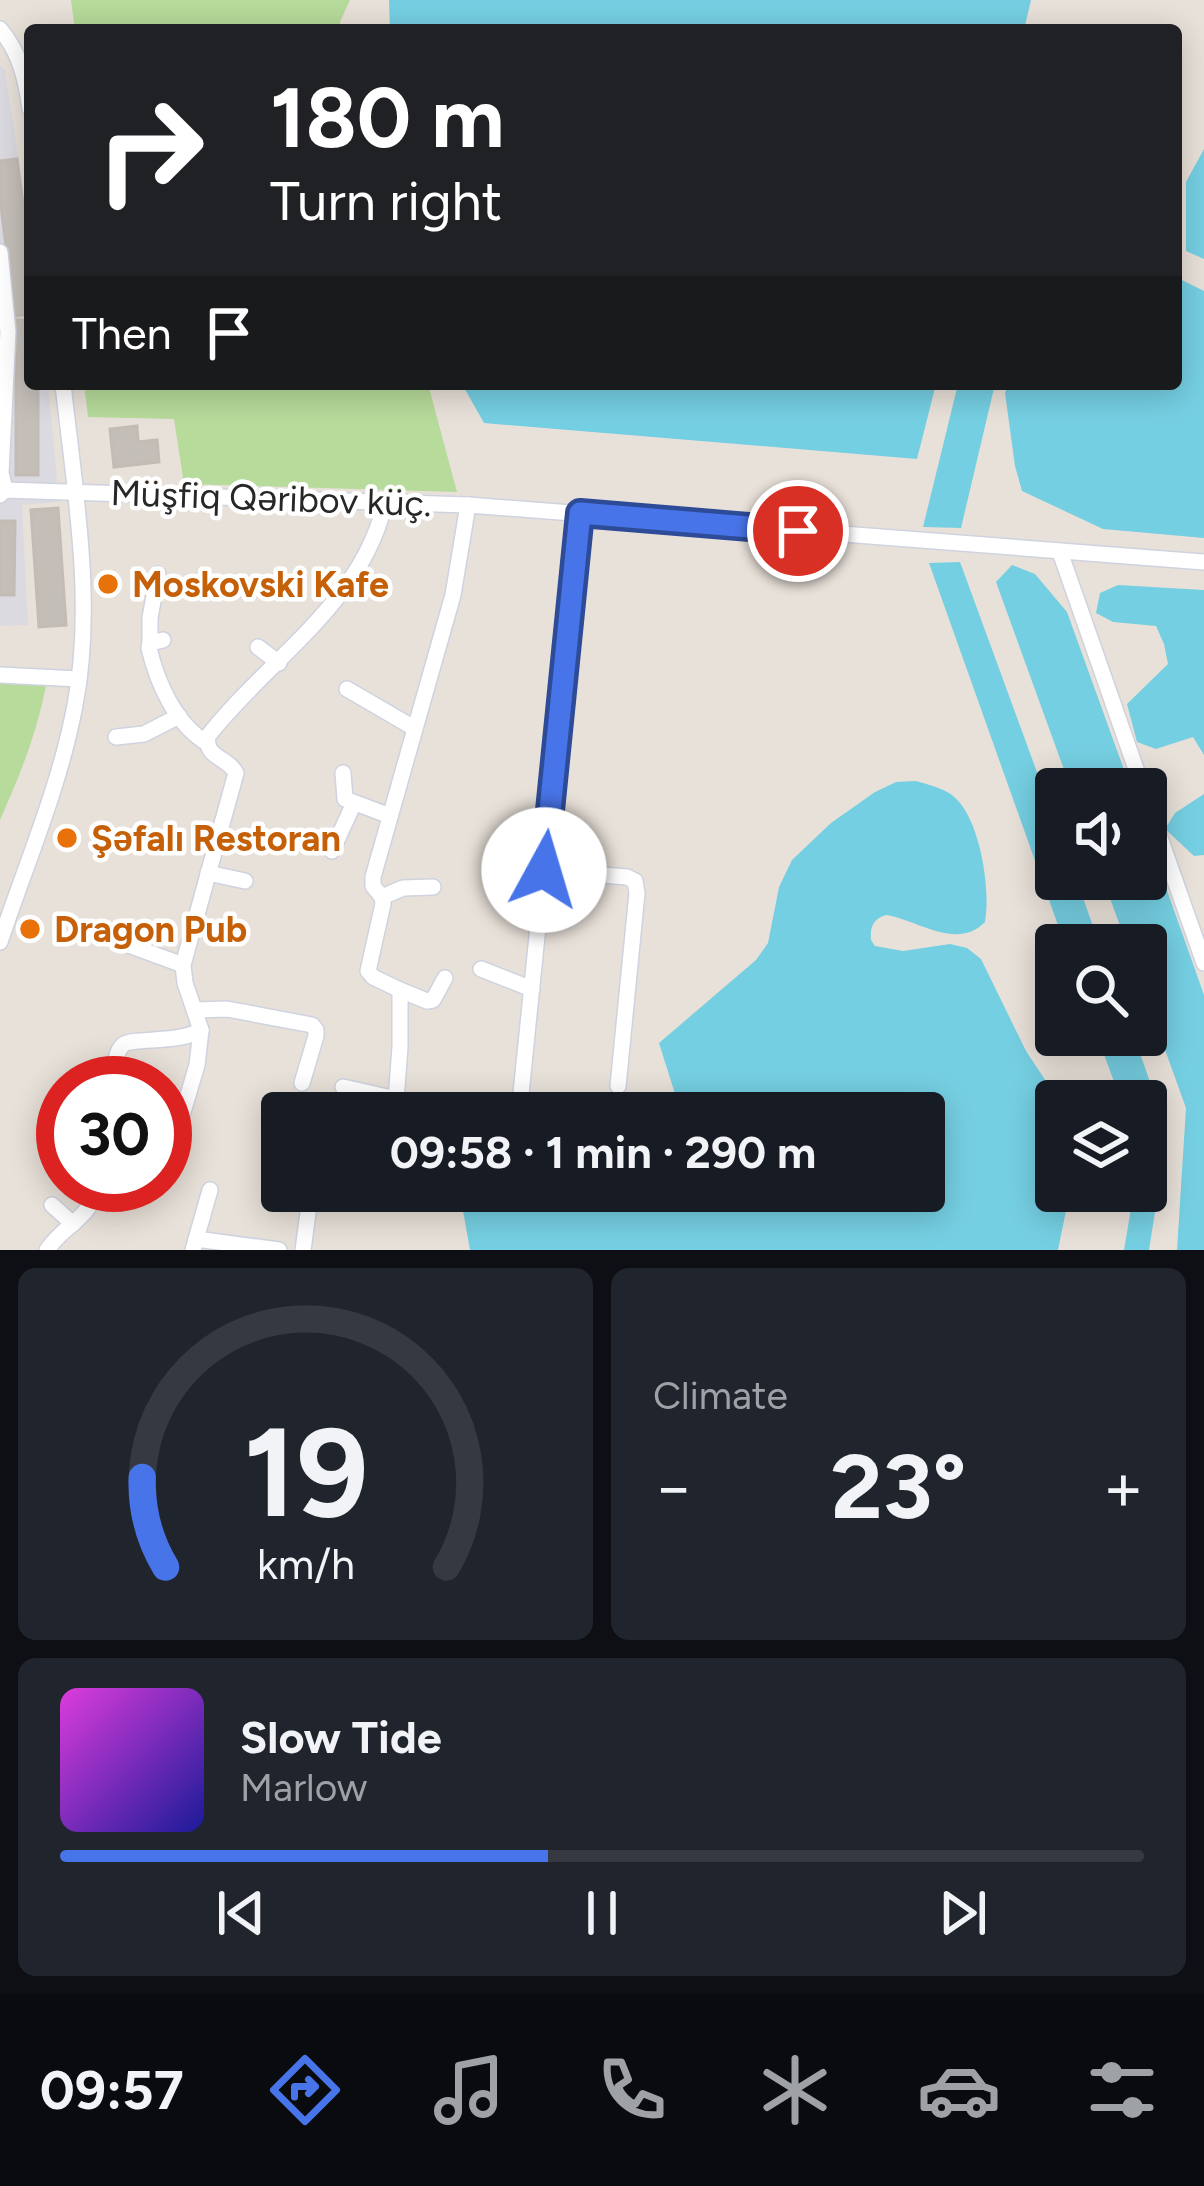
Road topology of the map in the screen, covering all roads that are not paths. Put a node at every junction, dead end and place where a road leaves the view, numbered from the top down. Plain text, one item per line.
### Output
1 (0, 29) edge
2 (24, 78) edge
3 (0, 251) edge
4 (4, 332) edge
5 (64, 390) edge
6 (75, 491) junction
7 (2, 492) edge
8 (385, 502) junction
9 (468, 505) junction
10 (580, 513) junction
11 (1060, 552) junction
12 (1204, 562) edge
13 (158, 574) dead end
14 (258, 647) dead end
15 (279, 663) junction
16 (0, 675) edge
17 (79, 679) junction
18 (347, 689) dead end
19 (179, 716) junction
20 (414, 728) junction
21 (116, 737) dead end
22 (207, 743) junction
23 (1136, 768) edge
24 (344, 773) dead end
25 (354, 802) junction
26 (390, 816) junction
27 (332, 851) dead end
28 (1167, 858) edge
29 (544, 870) junction
30 (208, 873) junction
31 (245, 880) dead end
32 (433, 887) dead end
33 (382, 897) junction
34 (0, 942) edge
35 (126, 944) dead end
36 (1204, 963) edge
37 (182, 965) junction
38 (481, 969) dead end
39 (445, 978) dead end
40 (532, 989) junction
41 (400, 990) junction
42 (195, 1010) junction
43 (201, 1030) junction
44 (117, 1056) edge
45 (192, 1082) edge
46 (302, 1083) dead end
47 (618, 1086) dead end
48 (343, 1087) dead end
49 (357, 1092) edge
50 (396, 1092) edge
51 (521, 1092) edge
52 (210, 1190) dead end
53 (60, 1212) edge
54 (87, 1212) edge
55 (308, 1212) edge
56 (73, 1224) junction
57 (195, 1245) edge
58 (47, 1250) edge
59 (279, 1250) edge
60 (303, 1250) edge

1 - 2 street
3 - 4 street
4 - 7 street
5 - 6 street
6 - 7 street, Müşfiq Qəribov küç.
6 - 8 street, Müşfiq Qəribov küç.
6 - 17 street
8 - 9 street, Müşfiq Qəribov küç.
8 - 15 street
9 - 10 street, Müşfiq Qəribov küç.
9 - 20 street
10 - 11 street, Müşfiq Qəribov küç.
10 - 29 street
11 - 12 street, Müşfiq Qəribov küç.
11 - 23 street
13 - 19 street
14 - 15 street
15 - 22 street
16 - 17 street
17 - 34 street
18 - 20 street
19 - 21 street
19 - 22 street
20 - 26 street
22 - 30 street
24 - 25 street
25 - 26 street
25 - 27 street
26 - 33 street
28 - 36 street
29 - 40 street
29 - 47 street
30 - 31 street
30 - 37 street
32 - 33 street
33 - 41 street
35 - 37 street
37 - 42 street
38 - 40 street
39 - 41 street
40 - 51 street
41 - 50 street
42 - 43 street
42 - 46 street
43 - 44 street
43 - 45 street
48 - 49 street
52 - 57 street
53 - 56 street
54 - 56 street
55 - 60 street
56 - 58 street
57 - 59 street

